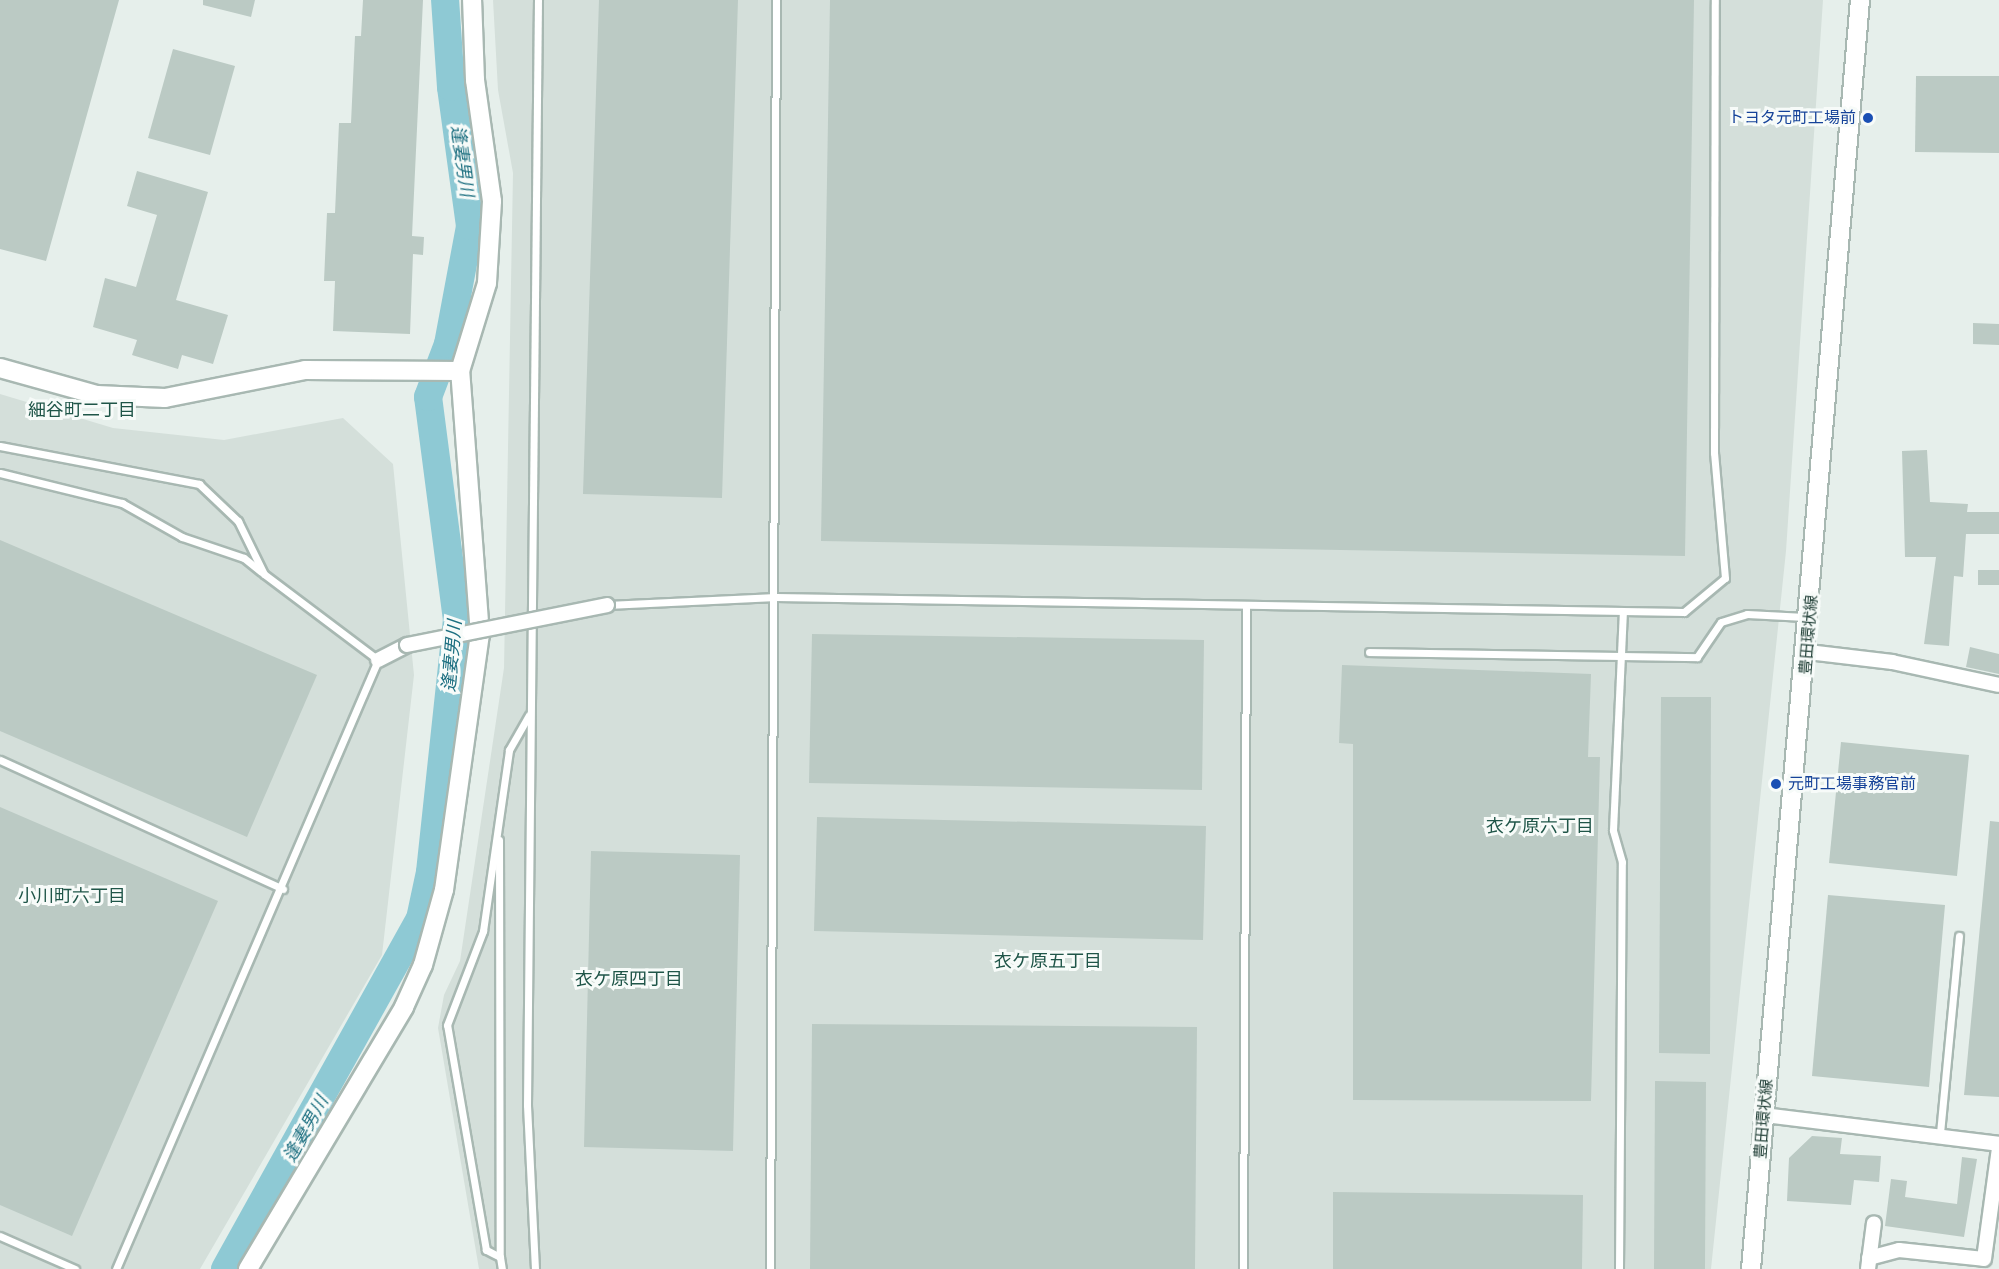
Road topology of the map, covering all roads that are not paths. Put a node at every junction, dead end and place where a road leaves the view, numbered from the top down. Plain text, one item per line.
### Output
1 (472, 0) edge
2 (538, 0) edge
3 (776, 0) edge
4 (1715, 0) edge
5 (1860, 0) edge
6 (0, 368) edge
7 (453, 371) junction
8 (0, 446) edge
9 (0, 473) edge
10 (264, 574) junction
11 (776, 597) junction
12 (607, 605) joint
13 (1246, 608) junction
14 (1623, 611) junction
15 (1810, 617) junction
16 (1369, 652) dead end
17 (1808, 652) junction
18 (1619, 658) junction
19 (378, 660) junction
20 (1999, 685) edge
21 (530, 713) junction
22 (0, 760) edge
23 (499, 840) junction
24 (283, 889) junction
25 (1959, 936) dead end
26 (1764, 1115) junction
27 (1940, 1133) junction
28 (1999, 1146) edge
29 (1874, 1223) dead end
30 (0, 1236) edge
31 (500, 1257) junction
32 (1869, 1264) edge
33 (75, 1269) edge
34 (116, 1269) edge
35 (248, 1269) edge
36 (502, 1269) edge
37 (535, 1269) edge
38 (770, 1269) edge
39 (1243, 1269) edge
40 (1619, 1269) edge
41 (1751, 1269) edge

1 - 7 street
2 - 21 lane
3 - 11 lane
4 - 14 lane
5 - 15 street, 豊田環状線
6 - 7 street
7 - 35 street
8 - 10 lane
9 - 10 lane
10 - 19 lane
11 - 12 lane
11 - 13 lane
11 - 38 lane
12 - 19 street, bridge
13 - 14 lane
13 - 39 lane
14 - 18 lane
15 - 17 street, 豊田環状線
15 - 18 lane
16 - 18 lane
17 - 20 street
17 - 26 street, 豊田環状線
18 - 40 lane
19 - 24 lane
21 - 23 lane
21 - 37 lane
22 - 24 lane
23 - 31 lane
23 - 31 lane
24 - 34 lane
25 - 27 lane
26 - 27 street
26 - 41 street, 豊田環状線
27 - 28 street
28 - 32 street
29 - 32 street
30 - 33 lane
31 - 36 lane

